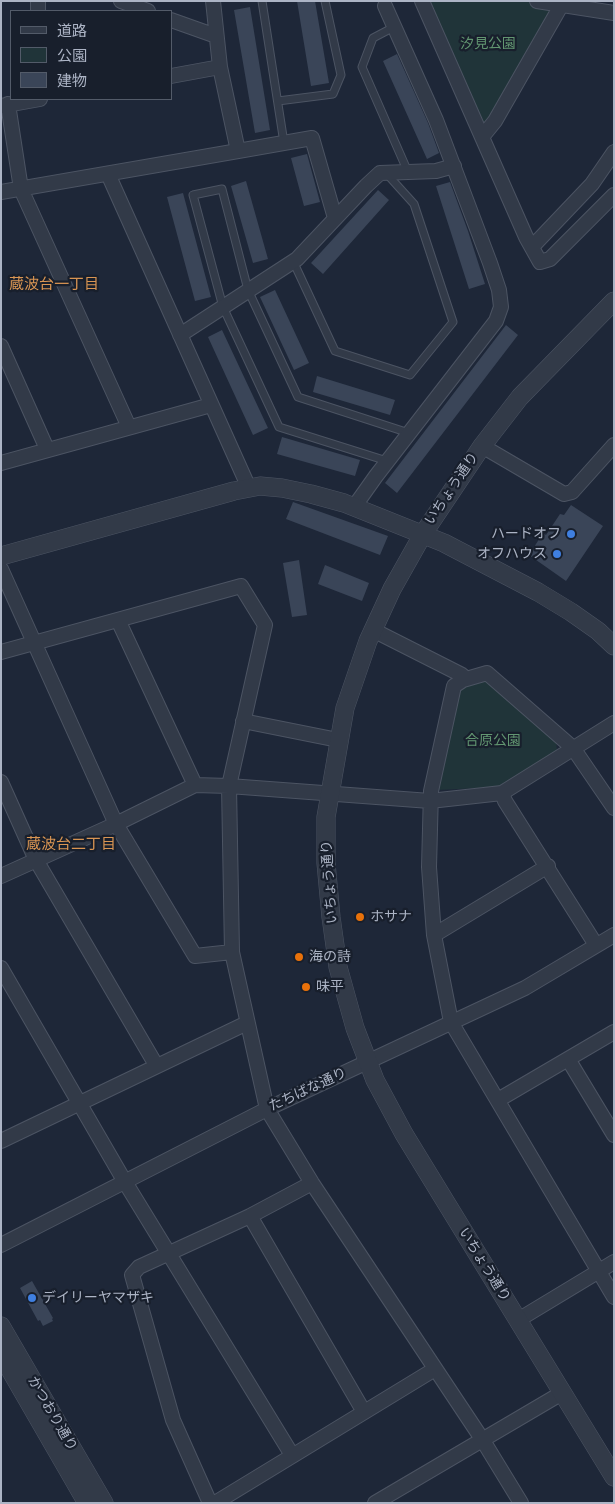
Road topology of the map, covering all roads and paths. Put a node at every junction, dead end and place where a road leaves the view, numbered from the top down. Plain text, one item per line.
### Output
1 (120, 1) edge
2 (213, 1) edge
3 (262, 1) edge
4 (324, 1) edge
5 (422, 1) edge
6 (537, 1) edge
7 (562, 4) junction
8 (385, 6) dead end
9 (145, 10) edge
10 (614, 13) edge
11 (172, 20) edge
12 (394, 26) junction
13 (216, 36) junction
14 (220, 67) junction
15 (172, 76) edge
16 (34, 100) edge
17 (278, 101) junction
18 (4, 105) edge
19 (482, 137) junction
20 (284, 143) junction
21 (238, 151) junction
22 (614, 152) edge
23 (454, 166) junction
24 (386, 172) junction
25 (408, 172) junction
26 (108, 174) junction
27 (21, 189) junction
28 (1, 192) edge
29 (614, 195) edge
30 (335, 218) junction
31 (532, 247) junction
32 (293, 261) junction
33 (248, 290) junction
34 (614, 301) edge
35 (223, 307) junction
36 (180, 335) junction
37 (1, 346) edge
38 (211, 405) junction
39 (128, 427) junction
40 (410, 432) junction
41 (614, 445) edge
42 (482, 446) junction
43 (48, 449) junction
44 (388, 461) junction
45 (1, 463) edge
46 (249, 488) junction
47 (354, 507) junction
48 (423, 534) junction
49 (1, 556) edge
50 (1, 569) edge
51 (118, 620) junction
52 (374, 630) junction
53 (34, 643) junction
54 (614, 646) edge
55 (1, 652) edge
56 (463, 680) junction
57 (243, 722) junction
58 (614, 722) edge
59 (338, 740) junction
60 (574, 748) junction
61 (1, 782) edge
62 (195, 785) junction
63 (229, 786) junction
64 (502, 792) junction
65 (329, 794) junction
66 (430, 801) junction
67 (614, 808) edge
68 (116, 824) junction
69 (36, 860) junction
70 (548, 866) junction
71 (1, 876) edge
72 (434, 935) junction
73 (614, 935) edge
74 (596, 945) junction
75 (232, 952) junction
76 (1, 968) edge
77 (451, 1022) junction
78 (247, 1023) junction
79 (614, 1032) edge
80 (568, 1059) junction
81 (368, 1063) junction
82 (156, 1065) junction
83 (498, 1100) junction
84 (80, 1102) junction
85 (267, 1109) junction
86 (614, 1135) edge
87 (1, 1140) edge
88 (125, 1182) junction
89 (312, 1183) junction
90 (250, 1216) junction
91 (1, 1245) edge
92 (168, 1253) junction
93 (614, 1262) edge
94 (599, 1271) junction
95 (614, 1297) edge
96 (518, 1320) junction
97 (1, 1326) edge
98 (1, 1354) edge
99 (435, 1369) junction
100 (562, 1393) junction
101 (364, 1412) junction
102 (482, 1440) junction
103 (292, 1456) junction
104 (614, 1477) edge
105 (87, 1503) edge
106 (104, 1503) edge
107 (210, 1503) edge
108 (215, 1503) edge
109 (375, 1503) edge
110 (521, 1503) edge

1 - 9 street
2 - 13 street
3 - 17 lane
4 - 17 lane
5 - 19 street
6 - 7 street
7 - 10 street
7 - 19 street
8 - 12 street
11 - 13 street
12 - 23 street
12 - 25 lane
13 - 14 street
14 - 15 street
14 - 21 street
16 - 18 street
17 - 20 lane
18 - 27 street
19 - 31 street
20 - 21 street
20 - 30 street
21 - 26 street
22 - 31 street
23 - 25 street
23 - 40 street
24 - 25 street
24 - 30 street
24 - 32 lane
26 - 27 street
26 - 36 street
27 - 28 street
27 - 39 street
29 - 31 street
30 - 32 street
32 - 33 street
33 - 35 street
33 - 35 lane
33 - 40 lane
34 - 42 street, いちょう通り
35 - 36 street
35 - 44 lane
36 - 38 street
37 - 43 street
38 - 39 street
38 - 46 street
39 - 43 street
40 - 44 street
41 - 42 street
42 - 48 street, いちょう通り
43 - 45 street
44 - 47 street
46 - 47 street
46 - 49 street
47 - 48 street
48 - 52 street, いちょう通り
48 - 54 street
50 - 53 street
51 - 53 street
51 - 57 street
51 - 62 street
52 - 56 street
52 - 59 street, いちょう通り
53 - 55 street
53 - 68 street
56 - 60 street
56 - 66 street
57 - 59 street
57 - 63 street
58 - 60 street
59 - 65 street, いちょう通り
60 - 64 street
60 - 67 street
61 - 69 street
62 - 63 street
62 - 68 street
63 - 65 street
63 - 75 street
64 - 66 street
64 - 70 street
65 - 66 street
65 - 81 street, いちょう通り
66 - 72 street
68 - 69 street
68 - 75 street
69 - 71 street
69 - 82 street
70 - 72 street
70 - 74 street
72 - 77 street
73 - 74 street, たちばな通り
74 - 77 street, たちばな通り
75 - 78 street
76 - 84 street
77 - 81 street, たちばな通り
77 - 83 street
78 - 82 street
78 - 85 street
79 - 80 street
80 - 83 street
80 - 86 street
81 - 85 street, たちばな通り
81 - 96 street, いちょう通り
82 - 84 street
83 - 94 street
84 - 87 street
84 - 88 street
85 - 88 street, たちばな通り
85 - 89 street
88 - 91 street, たちばな通り
88 - 92 street
89 - 90 street
89 - 99 street
90 - 92 street
90 - 101 street
92 - 103 street
92 - 107 street
93 - 94 street
94 - 95 street
94 - 96 street
96 - 100 street, いちょう通り
97 - 106 street, かつおり通り
98 - 105 street, かつおり通り
99 - 101 street
99 - 102 street
100 - 102 street
100 - 104 street, いちょう通り
101 - 103 street
102 - 109 street
102 - 110 street
103 - 108 street

